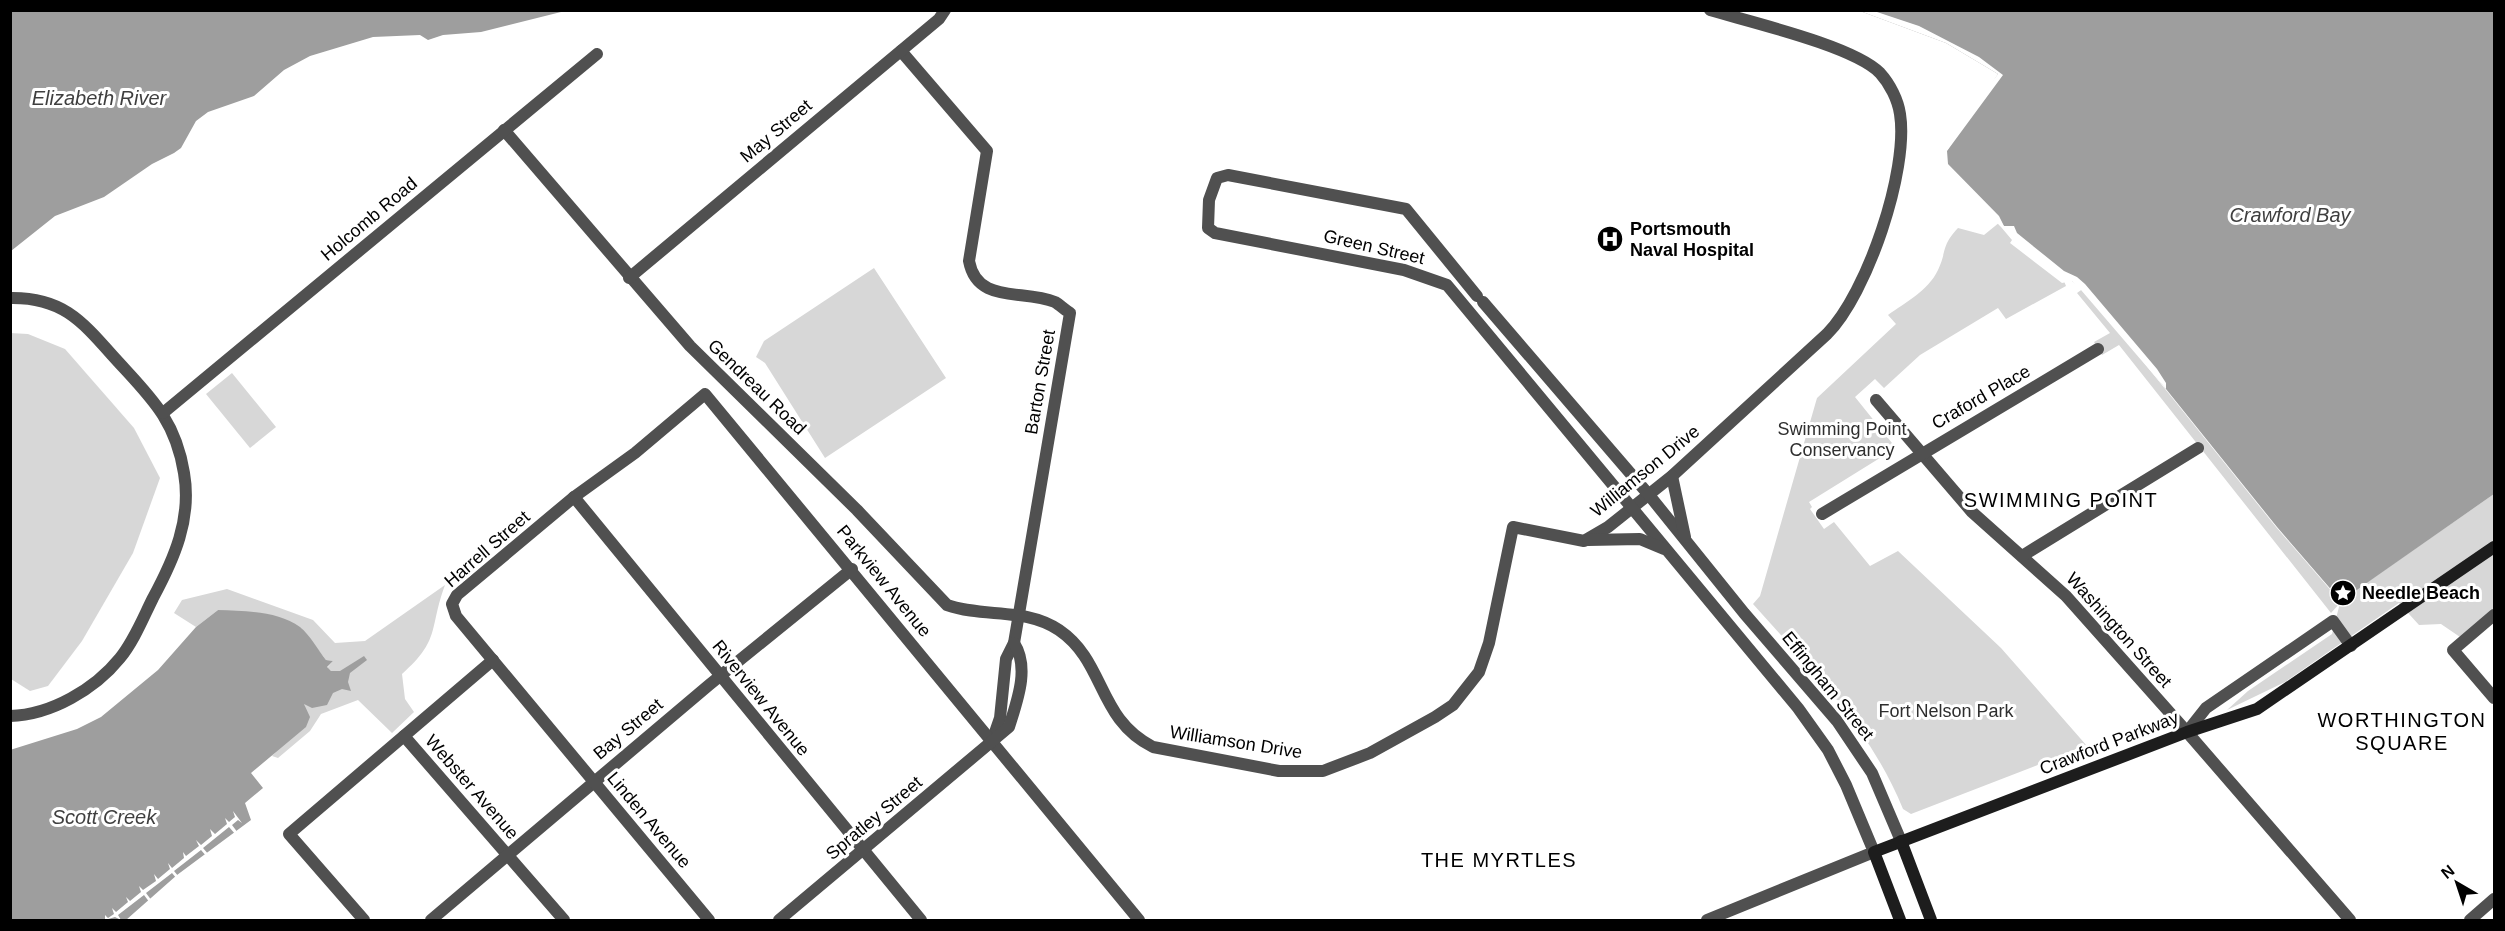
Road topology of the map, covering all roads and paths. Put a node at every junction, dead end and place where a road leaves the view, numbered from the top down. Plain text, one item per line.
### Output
1 (945, 10) edge
2 (1710, 10) edge
3 (901, 51) junction
4 (597, 54) dead end
5 (504, 130) junction
6 (629, 278) junction
7 (10, 298) edge
8 (2098, 349) dead end
9 (1876, 399) dead end
10 (164, 412) junction
11 (2198, 448) dead end
12 (1921, 453) junction
13 (1672, 476) junction
14 (1649, 495) junction
15 (574, 497) junction
16 (1631, 510) junction
17 (1822, 514) dead end
18 (1584, 540) junction
19 (1686, 541) junction
20 (2494, 547) edge
21 (1670, 552) junction
22 (2022, 556) junction
23 (852, 569) junction
24 (1744, 613) joint
25 (1018, 614) junction
26 (2494, 615) edge
27 (1730, 625) joint
28 (2351, 646) junction
29 (493, 660) junction
30 (720, 675) junction
31 (2494, 698) edge
32 (10, 716) edge
33 (2187, 732) junction
34 (404, 736) junction
35 (992, 744) junction
36 (594, 782) junction
37 (1901, 841) junction
38 (864, 850) junction
39 (1874, 852) junction
40 (507, 854) junction
41 (2494, 899) edge
42 (364, 921) edge
43 (431, 921) edge
44 (564, 921) edge
45 (709, 921) edge
46 (779, 921) edge
47 (921, 921) edge
48 (1139, 921) edge
49 (1707, 921) edge
50 (1900, 921) edge
51 (1931, 921) edge
52 (2350, 921) edge
53 (2470, 921) edge

1 - 3 street, May Street
2 - 13 street, Williamson Drive
3 - 6 street, May Street
3 - 25 street, Barton Street
4 - 5 street, Holcomb Road
5 - 6 street, Gendreau Road
5 - 10 street, Holcomb Road
6 - 25 street, Gendreau Road
7 - 10 street
8 - 12 street, Craford Place
9 - 12 street, Washington Street
10 - 32 street
11 - 22 street
12 - 17 street, Craford Place
12 - 22 street, Washington Street
13 - 14 street, Williamson Drive
13 - 19 street
14 - 16 street, Williamson Drive
14 - 16 street, Green Street
14 - 19 street, Green Street
15 - 23 street, Parkview Avenue
15 - 29 street, Harrell Street
15 - 30 street, Riverview Avenue
16 - 18 street, Williamson Drive
16 - 21 street, Green Street
18 - 21 street
18 - 25 street, Williamson Drive
19 - 24 street, Green Street
20 - 28 main road, Crawford Parkway
21 - 27 street, Green Street
22 - 33 street, Washington Street
23 - 30 street, Bay Street
23 - 35 street, Parkview Avenue
24 - 37 street, Effingham Street
25 - 35 street, Barton Street
26 - 31 street
27 - 39 street, Effingham Street
28 - 33 main road, Crawford Parkway
28 - 33 street
29 - 34 street, Webster Avenue
29 - 36 street, Linden Avenue
30 - 36 street, Bay Street
30 - 38 street, Riverview Avenue
33 - 37 main road, Crawford Parkway
33 - 52 street, Washington Street
34 - 40 street, Webster Avenue
34 - 42 street
35 - 38 street, Spratley Street
35 - 48 street, Parkview Avenue
36 - 40 street, Bay Street
36 - 45 street, Linden Avenue
37 - 39 main road, Crawford Parkway
37 - 51 main road, Effingham Street
38 - 46 street, Spratley Street
38 - 47 street, Riverview Avenue
39 - 49 street, Crawford Parkway
39 - 50 main road, Effingham Street
40 - 43 street, Bay Street
40 - 44 street, Webster Avenue
41 - 53 street

